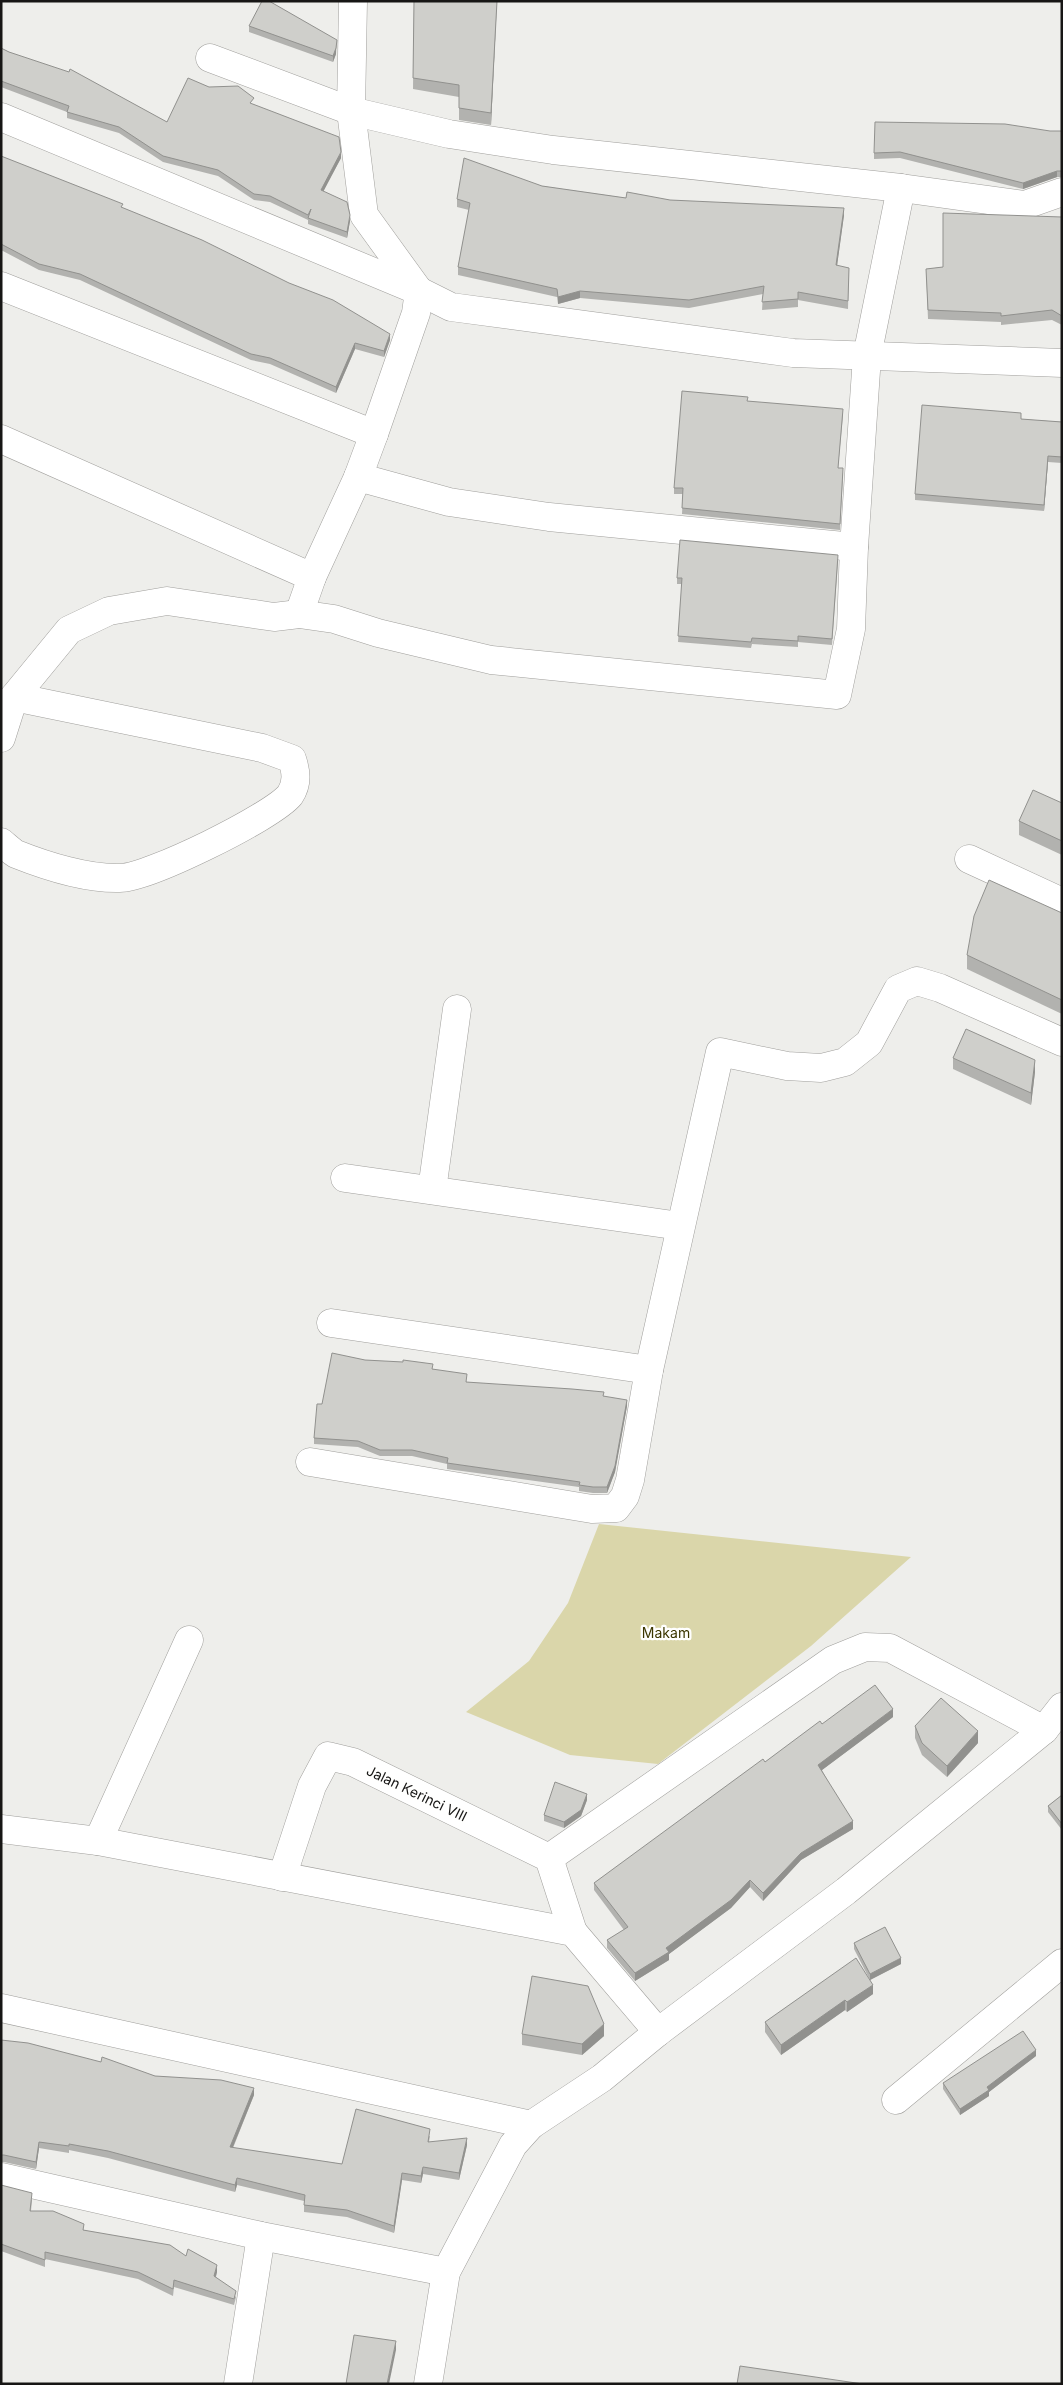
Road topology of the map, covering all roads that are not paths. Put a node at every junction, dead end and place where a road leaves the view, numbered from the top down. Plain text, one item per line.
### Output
1 (354, 1) edge
2 (210, 58) dead end
3 (351, 111) junction
4 (1, 117) edge
5 (901, 188) junction
6 (1062, 192) edge
7 (1, 286) edge
8 (419, 291) junction
9 (867, 356) junction
10 (1062, 363) edge
11 (374, 434) junction
12 (1, 439) edge
13 (358, 477) junction
14 (854, 547) junction
15 (312, 577) junction
16 (299, 614) junction
17 (14, 697) junction
18 (1, 738) edge
19 (1, 842) edge
20 (970, 859) dead end
21 (1062, 902) edge
22 (457, 1009) dead end
23 (1062, 1042) edge
24 (345, 1178) dead end
25 (432, 1190) junction
26 (680, 1226) junction
27 (331, 1323) dead end
28 (649, 1370) junction
29 (310, 1462) dead end
30 (189, 1640) dead end
31 (1062, 1707) edge
32 (1044, 1730) junction
33 (1, 1829) edge
34 (98, 1841) junction
35 (549, 1858) junction
36 (282, 1877) junction
37 (573, 1932) junction
38 (1062, 1963) edge
39 (1, 2008) edge
40 (658, 2032) junction
41 (896, 2100) dead end
42 (531, 2125) junction
43 (1, 2177) edge
44 (261, 2236) junction
45 (446, 2272) junction
46 (238, 2384) edge
47 (428, 2384) edge

1 - 3 street
2 - 3 street
3 - 5 street
3 - 8 street
4 - 8 street
5 - 6 street
5 - 9 street
7 - 11 street
8 - 9 street
8 - 11 street
9 - 10 street
9 - 14 street
11 - 13 street
12 - 15 street
13 - 14 street
13 - 15 street
14 - 16 street
15 - 16 street
16 - 17 street
17 - 18 street
17 - 19 street
20 - 21 street
22 - 25 street
23 - 26 street
24 - 25 street
25 - 26 street
26 - 28 street
27 - 28 street
28 - 29 street
30 - 34 street
31 - 32 street
32 - 35 street
32 - 40 street
33 - 34 street
34 - 36 street
35 - 36 street, Jalan Kerinci VIII
35 - 37 street
36 - 37 street
37 - 40 street
38 - 41 street
39 - 42 street
40 - 42 street
42 - 45 street
43 - 44 street
44 - 45 street
44 - 46 street
45 - 47 street

